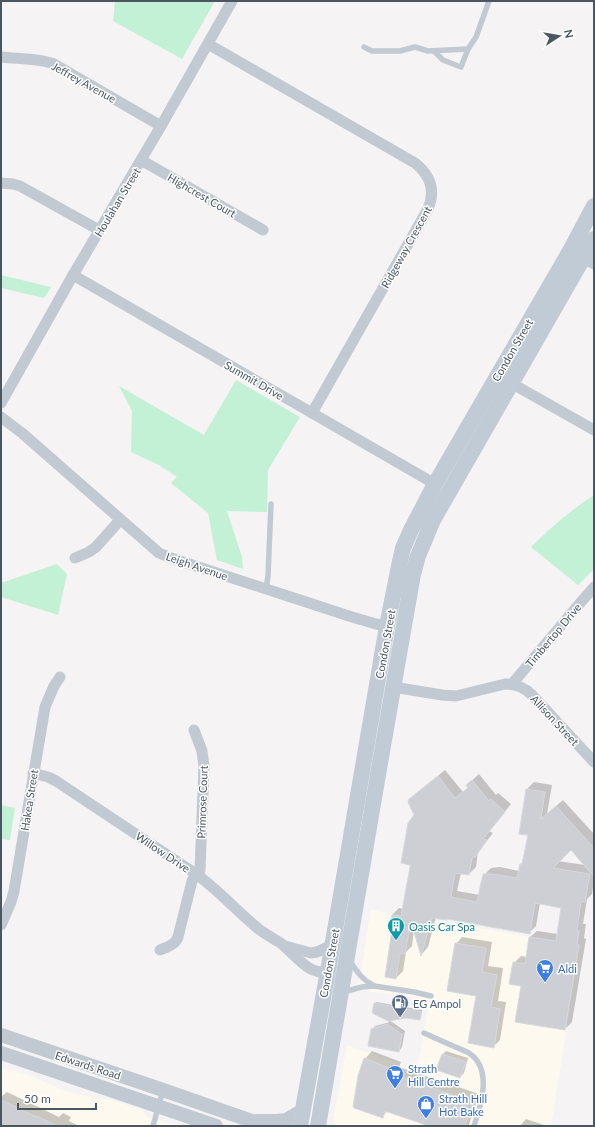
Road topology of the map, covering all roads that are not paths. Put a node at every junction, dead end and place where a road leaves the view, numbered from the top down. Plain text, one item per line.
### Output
1 (232, 1) edge
2 (489, 1) edge
3 (208, 44) junction
4 (364, 47) dead end
5 (468, 49) junction
6 (434, 51) junction
7 (1, 57) edge
8 (161, 126) junction
9 (141, 160) junction
10 (1, 183) edge
11 (594, 206) edge
12 (99, 230) junction
13 (263, 230) dead end
14 (594, 239) edge
15 (582, 258) edge
16 (73, 275) junction
17 (511, 384) junction
18 (1, 403) edge
19 (312, 413) junction
20 (1, 417) edge
21 (594, 430) edge
22 (435, 484) junction
23 (271, 504) dead end
24 (120, 520) junction
25 (76, 558) dead end
26 (594, 587) edge
27 (266, 589) junction
28 (387, 626) junction
29 (60, 677) dead end
30 (512, 684) junction
31 (385, 686) junction
32 (194, 730) dead end
33 (594, 762) edge
34 (33, 773) junction
35 (197, 875) junction
36 (1, 925) edge
37 (352, 926) junction
38 (283, 945) junction
39 (332, 945) junction
40 (160, 950) dead end
41 (347, 957) junction
42 (328, 971) junction
43 (374, 986) junction
44 (341, 993) junction
45 (431, 996) dead end
46 (424, 1033) dead end
47 (1, 1036) edge
48 (1, 1053) edge
49 (163, 1090) junction
50 (158, 1106) junction
51 (303, 1110) junction
52 (250, 1121) junction
53 (153, 1126) edge
54 (216, 1126) edge
55 (266, 1126) edge
56 (300, 1126) edge
57 (318, 1126) edge
58 (474, 1126) edge

1 - 3 street, Houlahan Street
2 - 5 lane
3 - 8 street, Houlahan Street
3 - 19 street, Ridgeway Crescent
4 - 6 lane
5 - 6 lane
5 - 6 lane
7 - 8 street, Jeffrey Avenue
8 - 9 street, Houlahan Street
9 - 12 street, Houlahan Street
9 - 13 street, Highcrest Court
10 - 12 street
11 - 15 main road, Condon Street
12 - 16 street, Houlahan Street
14 - 15 main road, Condon Street
15 - 17 main road, Condon Street
15 - 22 main road, Condon Street
16 - 18 street, Houlahan Street
16 - 19 street, Summit Drive
17 - 21 street
17 - 31 main road, Condon Street
19 - 22 street, Summit Drive
20 - 24 street, Leigh Avenue
22 - 28 main road, Condon Street
23 - 27 lane
24 - 25 street
24 - 27 street, Leigh Avenue
26 - 30 street, Timbertop Drive
27 - 28 street, Leigh Avenue
28 - 31 main road, Condon Street
29 - 34 street, Hakea Street
30 - 31 street
30 - 33 street, Allison Street
31 - 37 main road, Condon Street
31 - 39 main road, Condon Street
32 - 35 street, Primrose Court
34 - 35 street, Willow Drive
34 - 36 street, Hakea Street
35 - 38 street, Willow Drive
35 - 40 street, Primrose Court
37 - 41 main road, Condon Street
37 - 42 main road
38 - 39 street, Willow Drive
38 - 42 street, Willow Drive
39 - 42 main road, Condon Street
41 - 43 lane
41 - 44 main road, Condon Street
42 - 51 main road, Condon Street
43 - 44 lane
43 - 45 lane
44 - 57 main road, Condon Street
46 - 58 lane
47 - 49 street, Edwards Road
48 - 50 street, Edwards Road
49 - 50 lane
49 - 52 street, Edwards Road
50 - 53 lane
50 - 54 street, Edwards Road
51 - 52 street
51 - 56 main road, Condon Street
52 - 55 street, Edwards Road

